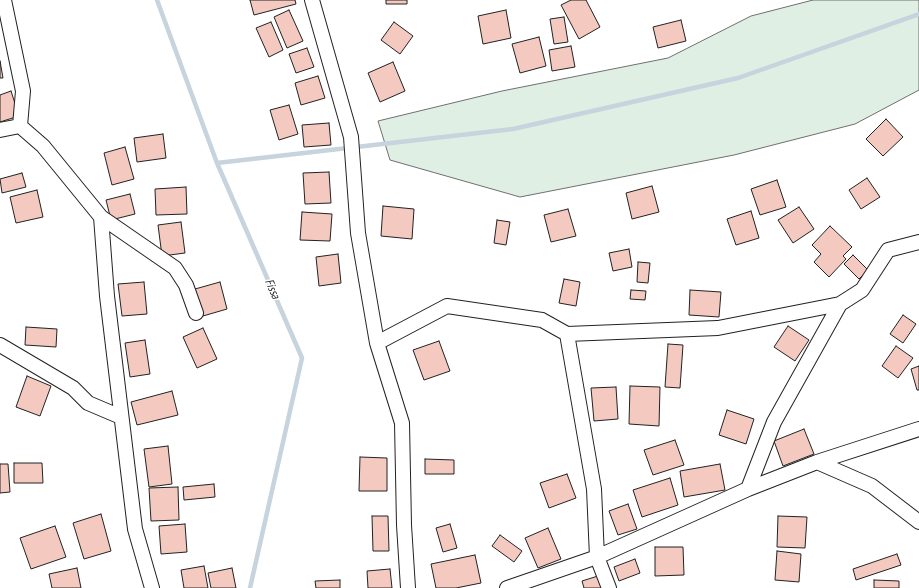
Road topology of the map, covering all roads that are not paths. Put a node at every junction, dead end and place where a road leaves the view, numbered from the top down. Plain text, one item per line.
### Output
1 (4, 0) edge
2 (312, 0) edge
3 (20, 126) junction
4 (0, 130) edge
5 (101, 216) junction
6 (919, 242) edge
7 (840, 304) junction
8 (196, 314) dead end
9 (566, 334) junction
10 (377, 343) junction
11 (0, 345) edge
12 (121, 416) junction
13 (919, 429) edge
14 (817, 462) junction
15 (748, 489) junction
16 (919, 522) edge
17 (597, 557) junction
18 (152, 588) edge
19 (408, 588) edge
20 (507, 588) edge
21 (609, 588) edge

1 - 3 street
2 - 10 street
3 - 4 street
3 - 5 street
5 - 8 street
5 - 12 street
6 - 7 street
7 - 9 street
7 - 15 street
9 - 10 street
9 - 17 street
10 - 19 street
11 - 12 street
12 - 18 street
13 - 14 street
14 - 15 street
14 - 16 street
15 - 17 street
17 - 20 street
17 - 21 street

